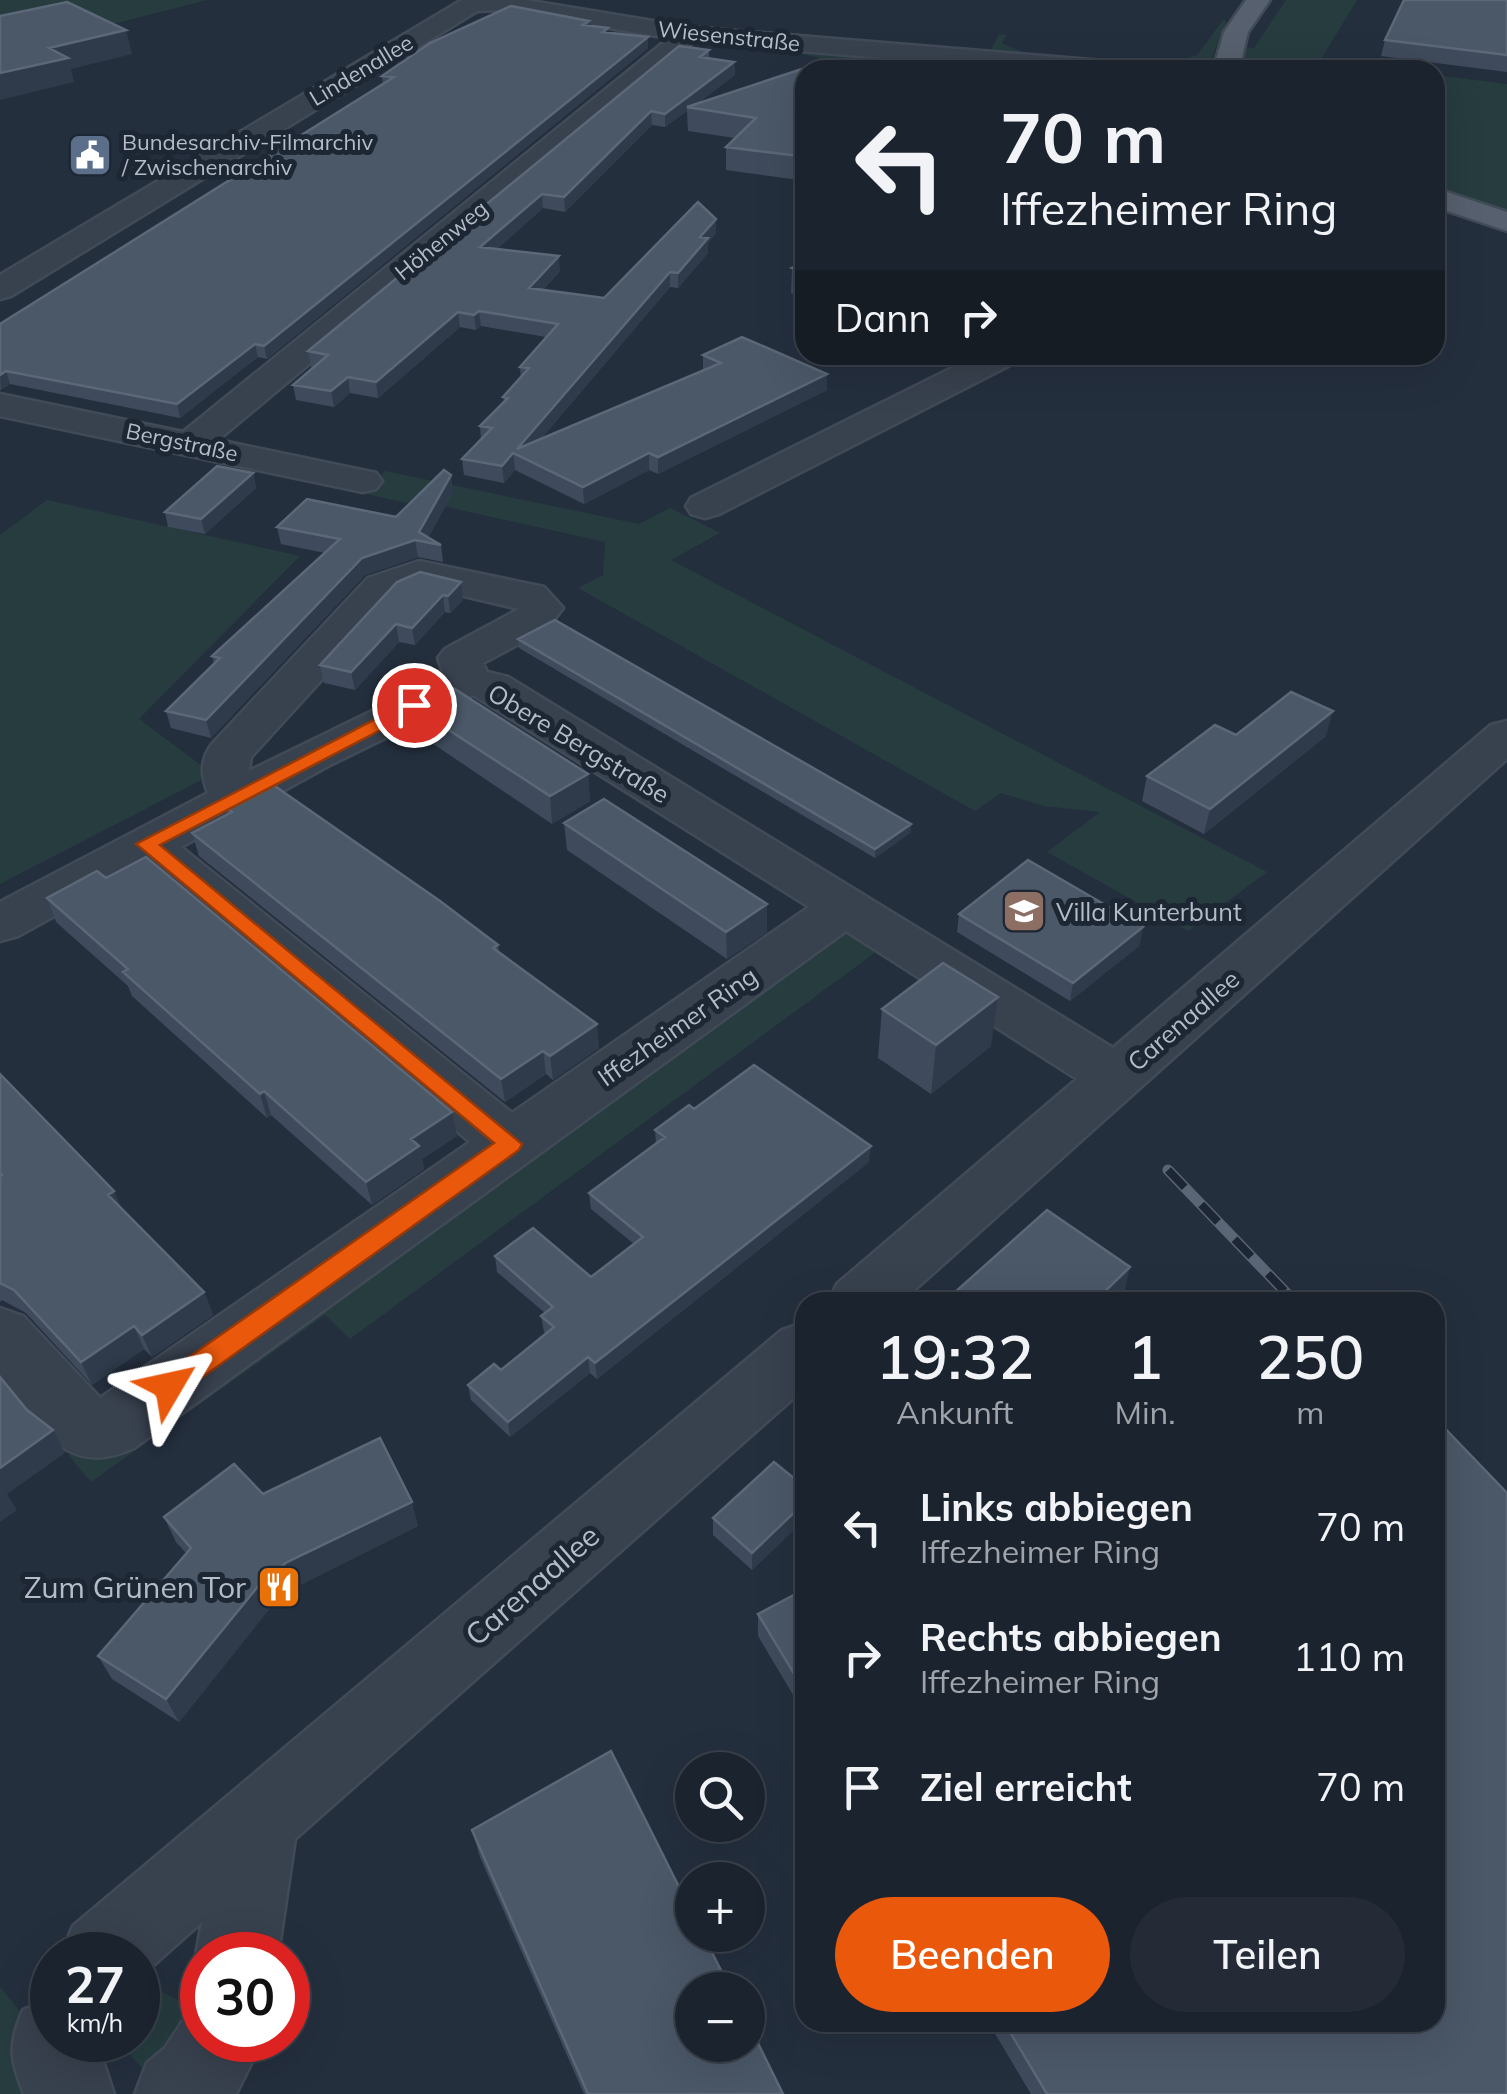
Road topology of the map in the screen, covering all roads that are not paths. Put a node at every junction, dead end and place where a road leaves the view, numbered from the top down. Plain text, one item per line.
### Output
1 (636, 0) edge
2 (1258, 0) edge
3 (466, 6) joint
4 (626, 24) junction
5 (689, 34) junction
6 (996, 60) edge
7 (1227, 60) edge
8 (1445, 200) edge
9 (1507, 222) edge
10 (0, 289) edge
11 (984, 365) edge
12 (0, 405) edge
13 (192, 444) junction
14 (363, 481) dead end
15 (705, 506) dead end
16 (468, 681) junction
17 (1507, 735) edge
18 (233, 798) junction
19 (146, 844) junction
20 (843, 908) junction
21 (0, 924) edge
22 (1118, 1078) junction
23 (510, 1144) junction
24 (870, 1292) edge
25 (0, 1335) edge
26 (795, 1358) edge
27 (258, 1820) junction
28 (129, 1932) edge
29 (241, 1932) edge
30 (56, 2062) edge
31 (206, 2062) edge
32 (72, 2094) edge
33 (178, 2094) edge

1 - 4 street
2 - 7 main road
3 - 4 street, Wiesenstraße
3 - 10 street, Lindenallee
4 - 5 street, Wiesenstraße
5 - 6 street, Wiesenstraße
5 - 13 street, Höhenweg
8 - 9 main road
11 - 15 street
12 - 13 street, Bergstraße
13 - 14 street, Bergstraße
16 - 18 street
16 - 18 street, Obere Bergstraße
16 - 20 street, Obere Bergstraße
17 - 22 street, Carenaallee
18 - 19 street
19 - 21 street
19 - 23 street
20 - 22 street, Obere Bergstraße
20 - 23 street, Iffezheimer Ring
22 - 24 street, Carenaallee
23 - 25 street, Iffezheimer Ring
26 - 27 street, Carenaallee
27 - 28 street, Carenaallee
27 - 29 street
30 - 32 street
31 - 33 street

